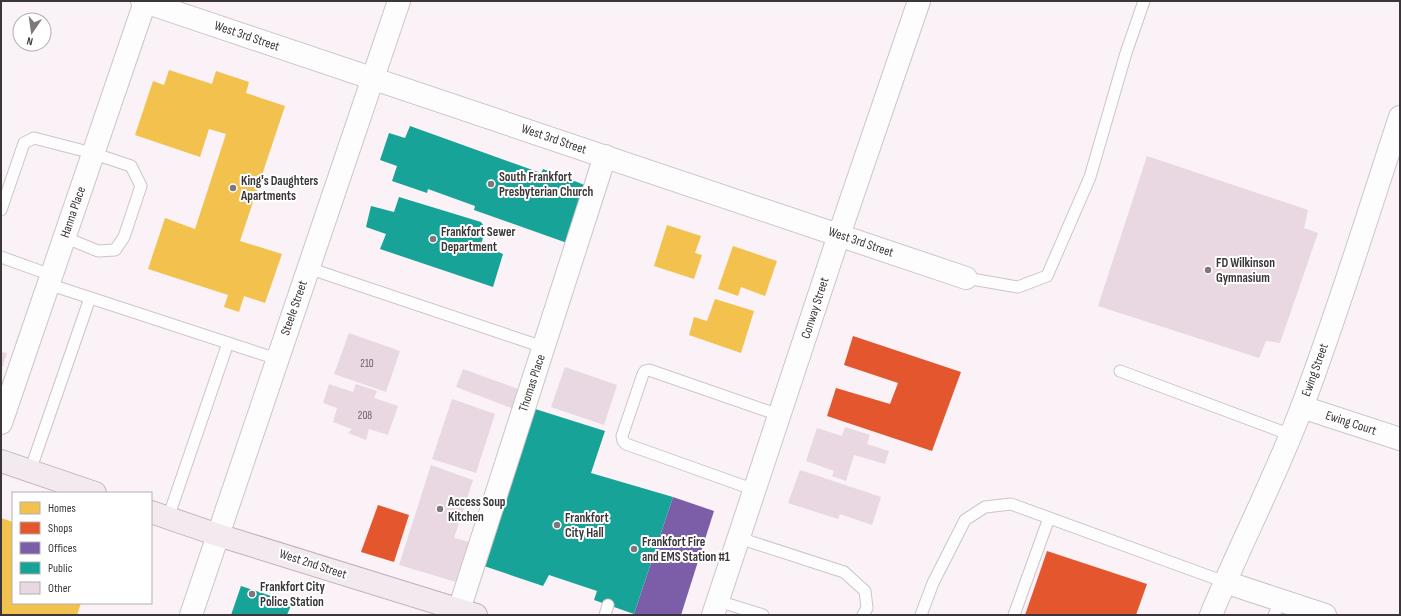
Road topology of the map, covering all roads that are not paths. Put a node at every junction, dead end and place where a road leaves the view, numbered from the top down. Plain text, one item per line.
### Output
1 (398, 1) edge
2 (919, 1) edge
3 (1144, 1) edge
4 (143, 2) edge
5 (372, 78) junction
6 (1400, 117) edge
7 (92, 153) junction
8 (605, 156) junction
9 (1, 210) edge
10 (839, 235) junction
11 (64, 237) junction
12 (1, 257) edge
13 (308, 268) junction
14 (966, 278) joint
15 (50, 279) junction
16 (90, 298) junction
17 (228, 343) junction
18 (544, 347) junction
19 (277, 360) junction
20 (1120, 371) dead end
21 (1302, 407) junction
22 (780, 415) junction
23 (1, 422) edge
24 (1291, 435) junction
25 (1400, 439) edge
26 (1, 461) edge
27 (30, 471) junction
28 (755, 490) junction
29 (92, 492) edge
30 (159, 515) edge
31 (1049, 518) junction
32 (218, 535) junction
33 (739, 538) junction
34 (1225, 582) junction
35 (716, 608) edge
36 (1278, 608) edge
37 (467, 612) edge
38 (191, 615) edge
39 (763, 615) edge
40 (863, 615) edge
41 (921, 615) edge
42 (1014, 615) edge
43 (1211, 615) edge
44 (1325, 615) edge

1 - 5 street, Steele Street
2 - 10 street, Conway Street
3 - 14 lane
4 - 5 street, West 3rd Street
4 - 7 street, Hanna Place
5 - 8 street, West 3rd Street
5 - 13 street, Steele Street
6 - 21 street, Ewing Street
7 - 9 lane
7 - 11 street, Hanna Place
7 - 11 lane
8 - 10 street, West 3rd Street
8 - 18 street, Thomas Place
10 - 14 street, West 3rd Street
10 - 22 street, Conway Street
11 - 15 street, Hanna Place
12 - 15 lane
13 - 18 lane
13 - 19 street, Steele Street
15 - 16 lane
15 - 23 street, Hanna Place
16 - 17 lane
16 - 27 lane
17 - 19 lane
17 - 30 lane
18 - 37 street, Thomas Place
19 - 32 street, Steele Street
20 - 24 lane
21 - 24 street, Ewing Street
21 - 25 street, Ewing Court
22 - 28 street, Conway Street
22 - 28 lane
24 - 34 street, Ewing Street
26 - 27 main road
27 - 29 main road
28 - 33 street, Conway Street
30 - 32 main road, West 2nd Street
31 - 34 lane
31 - 41 lane
31 - 42 lane
32 - 37 main road, West 2nd Street
32 - 38 street, Steele Street
33 - 35 street, Conway Street
33 - 40 lane
34 - 36 street
34 - 43 street, Ewing Street
35 - 39 lane
36 - 44 street

